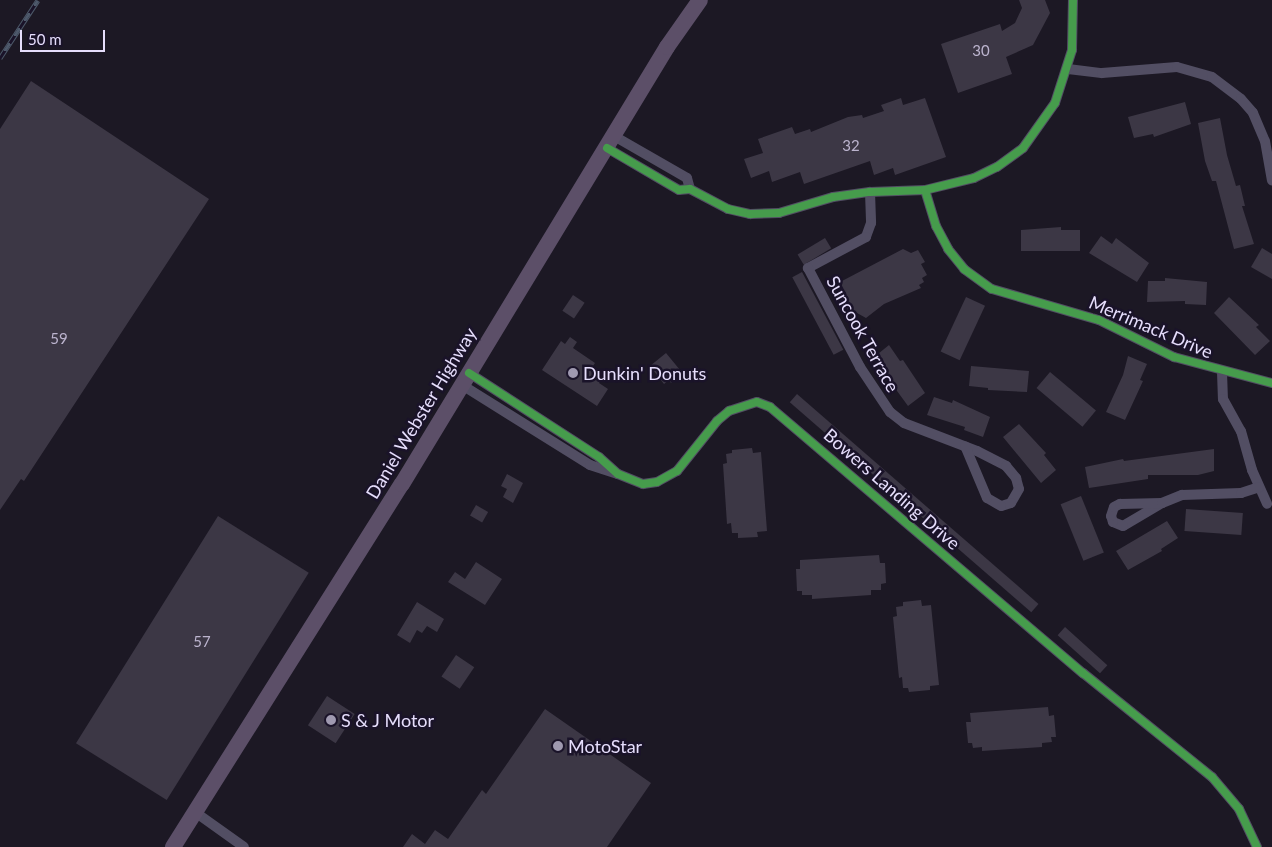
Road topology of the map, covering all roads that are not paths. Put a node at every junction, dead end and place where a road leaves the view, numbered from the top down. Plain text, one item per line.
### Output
1 (700, 0) edge
2 (1073, 0) edge
3 (1068, 69) junction
4 (610, 142) junction
5 (1272, 180) edge
6 (925, 190) junction
7 (870, 192) junction
8 (1222, 372) junction
9 (465, 379) junction
10 (1272, 383) edge
11 (965, 446) junction
12 (1259, 488) junction
13 (1162, 503) dead end
14 (1267, 504) dead end
15 (195, 812) junction
16 (173, 847) edge
17 (244, 847) edge
18 (1257, 847) edge

1 - 4 main road, Daniel Webster Highway
2 - 3 street
3 - 5 street
3 - 6 street
4 - 7 street
4 - 9 main road, Daniel Webster Highway
6 - 7 street
6 - 8 street, Merrimack Drive
7 - 11 street, Suncook Terrace
8 - 10 street, Merrimack Drive
8 - 12 street
9 - 15 main road, Daniel Webster Highway
9 - 18 street, Bowers Landing Drive
11 - 11 street, Suncook Terrace
12 - 13 street
12 - 14 street
15 - 16 main road, Daniel Webster Highway
15 - 17 street

